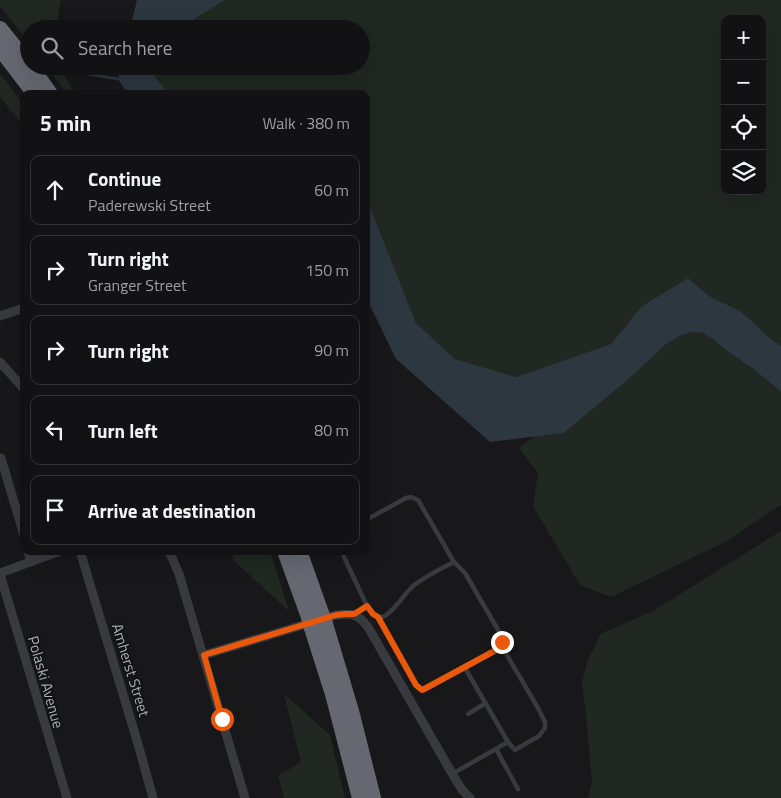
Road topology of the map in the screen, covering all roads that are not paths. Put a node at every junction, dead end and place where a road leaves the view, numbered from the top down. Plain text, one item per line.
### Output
1 (0, 29) edge
2 (0, 48) edge
3 (20, 55) edge
4 (20, 74) edge
5 (21, 75) edge
6 (36, 75) edge
7 (32, 90) edge
8 (47, 90) edge
9 (20, 309) edge
10 (0, 316) edge
11 (0, 362) edge
12 (20, 384) edge
13 (0, 458) edge
14 (370, 518) edge
15 (20, 523) edge
16 (29, 555) edge
17 (50, 555) edge
18 (81, 555) edge
19 (170, 555) edge
20 (287, 555) edge
21 (300, 555) edge
22 (344, 555) edge
23 (32, 562) junction
24 (454, 562) junction
25 (0, 574) edge
26 (367, 606) junction
27 (354, 614) junction
28 (378, 617) junction
29 (317, 621) junction
30 (501, 645) junction
31 (204, 655) junction
32 (465, 668) junction
33 (486, 703) junction
34 (468, 714) dead end
35 (508, 742) junction
36 (496, 749) junction
37 (452, 774) junction
38 (518, 789) dead end
39 (67, 798) edge
40 (153, 798) edge
41 (245, 798) edge
42 (360, 798) edge
43 (373, 798) edge
44 (470, 798) edge

1 - 3 highway
2 - 4 highway
5 - 7 highway
6 - 8 highway
9 - 10 street
11 - 12 street
13 - 15 street
14 - 24 lane
16 - 23 street
17 - 23 street
18 - 40 street, Amherst Street
19 - 31 street
20 - 29 highway
21 - 29 highway
22 - 26 lane
23 - 25 street
24 - 28 lane
24 - 30 lane
25 - 39 street, Polaski Avenue
26 - 27 lane
26 - 28 lane
27 - 31 street
27 - 37 street
28 - 32 lane
29 - 42 highway
29 - 43 highway
30 - 32 lane
30 - 35 lane
31 - 41 street
32 - 33 lane
33 - 34 lane
33 - 35 lane
35 - 36 lane
36 - 37 lane
36 - 38 lane
37 - 44 street

